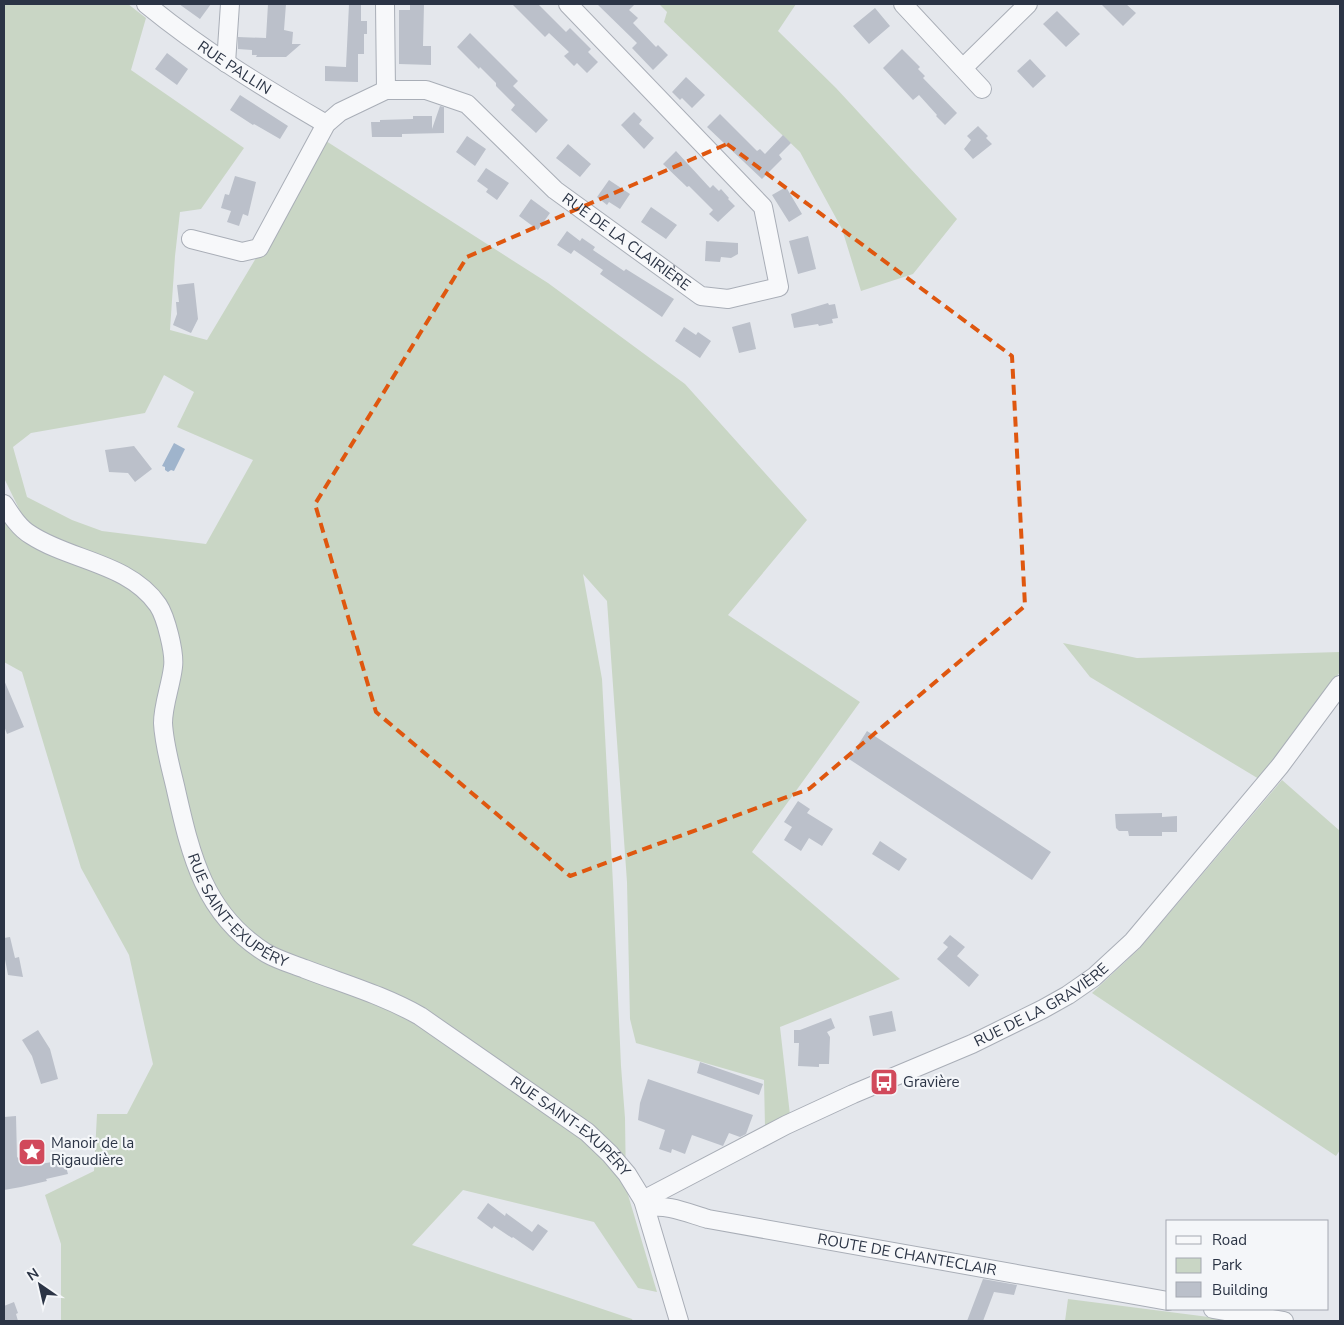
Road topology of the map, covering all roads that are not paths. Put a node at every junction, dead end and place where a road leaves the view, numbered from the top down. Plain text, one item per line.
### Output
1 (146, 4) edge
2 (230, 4) edge
3 (385, 4) edge
4 (568, 4) edge
5 (903, 4) edge
6 (1028, 4) edge
7 (226, 63) junction
8 (963, 68) junction
9 (982, 89) dead end
10 (386, 90) junction
11 (326, 124) junction
12 (191, 239) dead end
13 (4, 504) edge
14 (1340, 685) edge
15 (645, 1204) junction
16 (1166, 1301) edge
17 (1219, 1310) edge
18 (679, 1321) edge
19 (1284, 1321) edge

1 - 7 street, RUE PALLIN
2 - 7 street
3 - 10 street
4 - 10 street, RUE DE LA CLAIRIÈRE
5 - 8 street
6 - 8 street
7 - 11 street, RUE PALLIN
8 - 9 street
10 - 11 street, RUE DE LA CLAIRIÈRE
11 - 12 street
13 - 15 street, RUE SAINT-EXUPÉRY
14 - 15 street, RUE DE LA GRAVIÈRE
15 - 16 street, ROUTE DE CHANTECLAIR
15 - 18 street, RUE SAINT-EXUPÉRY
17 - 19 street

